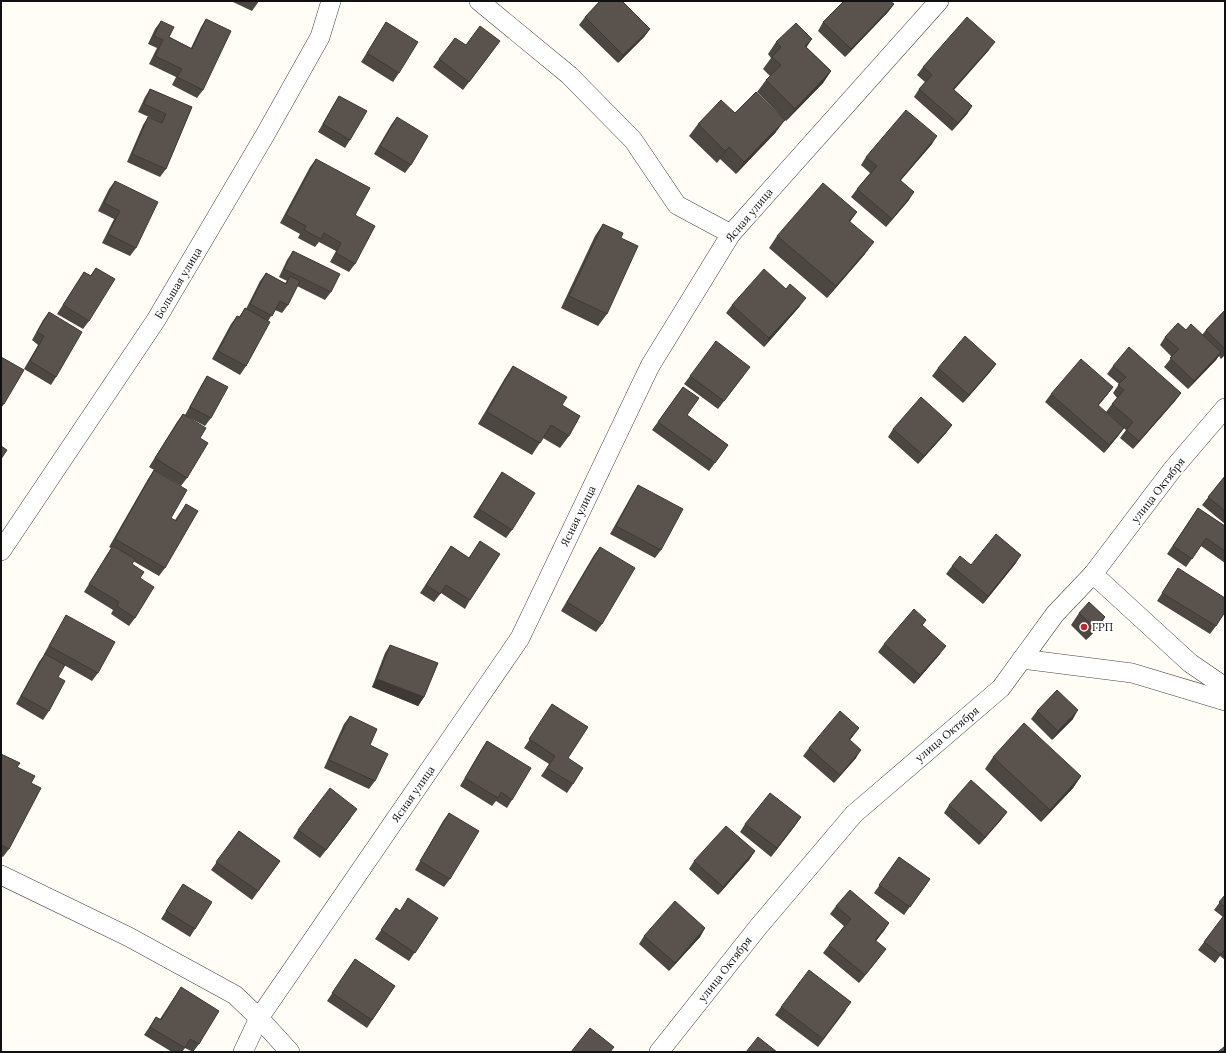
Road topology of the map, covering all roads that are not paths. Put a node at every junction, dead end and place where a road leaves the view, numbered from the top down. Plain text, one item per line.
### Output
1 (331, 1) edge
2 (478, 1) edge
3 (938, 1) edge
4 (731, 234) junction
5 (1225, 408) edge
6 (1, 551) edge
7 (1093, 574) junction
8 (1022, 659) junction
9 (1225, 687) edge
10 (1225, 701) edge
11 (1, 875) edge
12 (259, 1018) junction
13 (243, 1052) edge
14 (290, 1052) edge
15 (659, 1052) edge

1 - 6 street, Большая улица
2 - 4 street
3 - 4 street, Ясная улица
4 - 12 street, Ясная улица
5 - 7 street, улица Октября
7 - 8 street, улица Октября
7 - 9 street
8 - 10 street
8 - 15 street, улица Октября
11 - 12 street
12 - 13 street, Ясная улица
12 - 14 street

